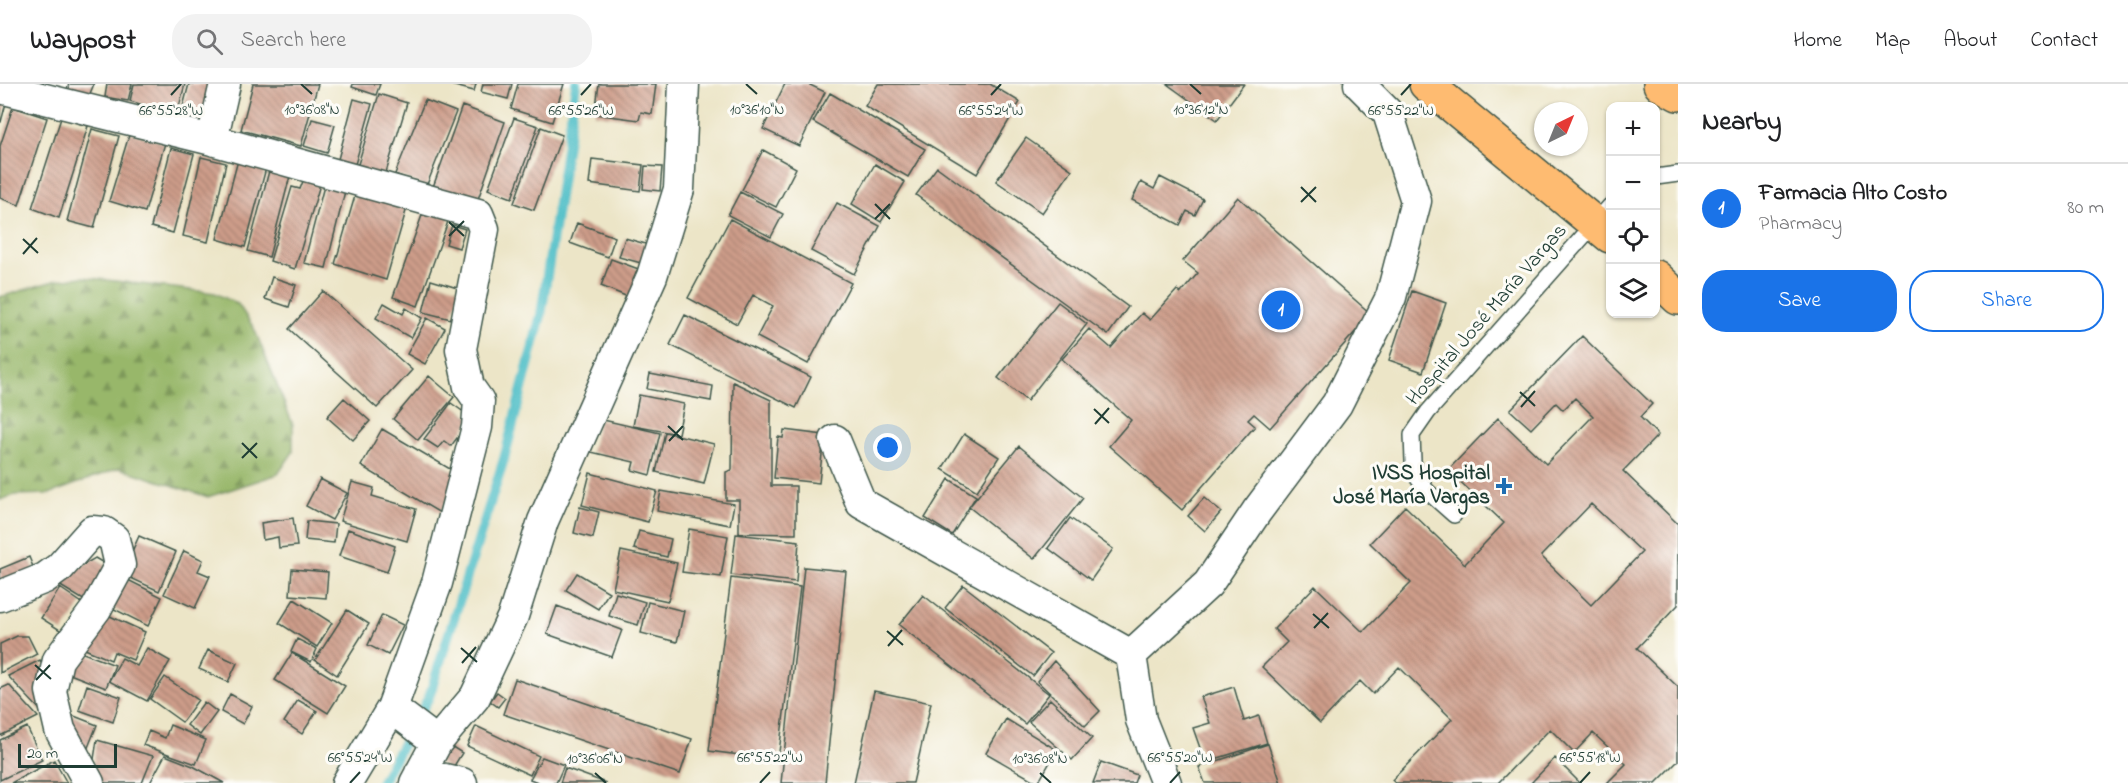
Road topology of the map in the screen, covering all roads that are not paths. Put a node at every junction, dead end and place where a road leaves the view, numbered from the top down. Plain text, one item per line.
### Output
1 (225, 84) edge
2 (684, 84) edge
3 (1359, 84) edge
4 (1426, 84) edge
5 (1660, 84) edge
6 (0, 88) edge
7 (1678, 94) edge
8 (213, 140) junction
9 (1678, 174) edge
10 (1660, 176) edge
11 (1605, 222) edge
12 (1660, 281) edge
13 (1678, 298) edge
14 (835, 440) dead end
15 (1454, 515) dead end
16 (0, 596) edge
17 (1131, 655) junction
18 (392, 708) junction
19 (437, 742) junction
20 (418, 778) edge
21 (89, 783) edge
22 (347, 783) edge
23 (462, 783) edge
24 (1166, 783) edge

1 - 8 street
2 - 19 street
3 - 17 street
4 - 11 main road
5 - 7 main road
6 - 8 street
8 - 18 street
9 - 10 lane
11 - 15 lane, Hospital José María Vargas
12 - 13 main road
14 - 17 street
16 - 21 street
17 - 24 street
18 - 19 street
18 - 22 street
19 - 20 street
20 - 23 street

